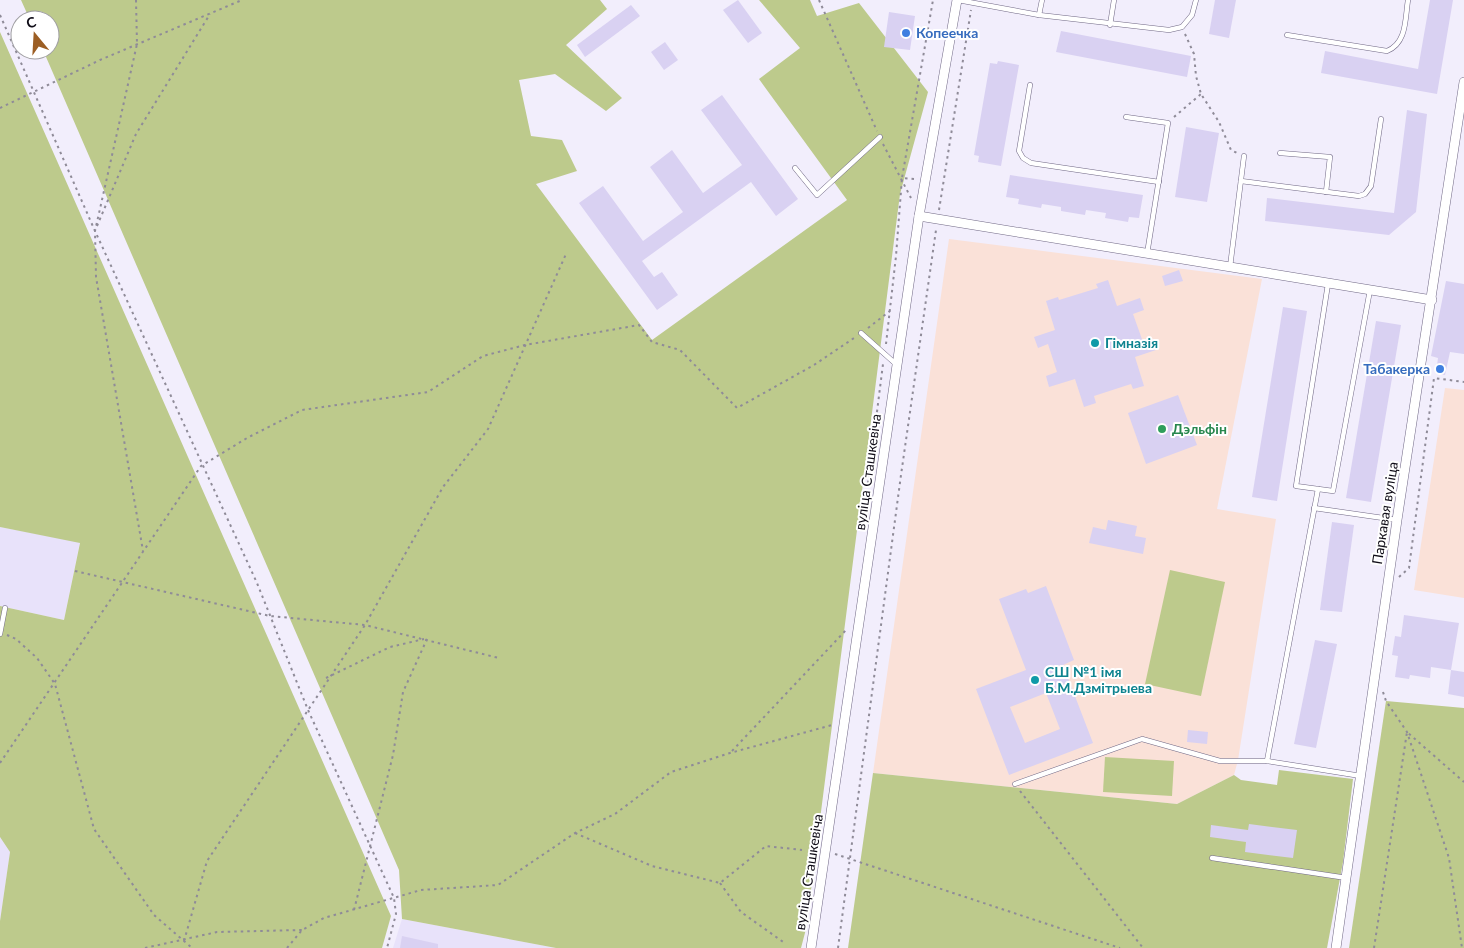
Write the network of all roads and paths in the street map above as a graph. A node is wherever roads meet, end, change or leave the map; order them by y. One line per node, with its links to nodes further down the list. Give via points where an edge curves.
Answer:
1 (136, 0): 17 (path)
2 (242, 0): 11 (path)
3 (818, 0): 26 (path)
4 (932, 0): 30 (path)
5 (957, 0): 10 (lane); 31 (street, вуліца Сташкевіча)
6 (1042, 0): 13 (lane)
7 (1114, 0): 14 (lane)
8 (1196, 0): 15 (lane, via 1192,15)
9 (1408, 0): 16 (lane, via 1401,41 1387,51)
10 (972, 3): 13 (lane); 34 (path)
11 (210, 14): 17 (path); 38 (path, via 136,134)
12 (0, 15): 20 (path)
13 (1039, 15): 14 (lane)
14 (1110, 25): 15 (lane, via 1169,30)
15 (1182, 27): 21 (path, via 1194,54)
16 (1287, 35)
17 (137, 44): 20 (path); 38 (path)
18 (1464, 82): 44 (street, Паркавая вуліца)
19 (1030, 85): 33 (lane, via 1019,151 1023,158 1031,163)
20 (34, 93): 22 (path); 38 (path)
21 (1201, 94): 25 (path); 28 (path, via 1219,122 1231,150)
22 (0, 108)
23 (1126, 117): 25 (lane)
24 (1380, 119): 35 (lane, via 1371,186 1365,194 1358,196)
25 (1168, 123): 33 (lane)
26 (880, 137): 29 (lane, via 817,196); 30 (path)
27 (1280, 153): 35 (lane, via 1330,157)
28 (1244, 156): 32 (lane)
29 (795, 168)
30 (902, 178): 31 (path); 36 (path); 45 (path)
31 (925, 181): 34 (path); 36 (street, вуліца Сташкевіча)
32 (1241, 181): 35 (lane); 41 (lane)
33 (1159, 182): 40 (lane)
34 (944, 184): 37 (path)
35 (1326, 192)
36 (918, 216): 37 (street); 49 (street, вуліца Сташкевіча)
37 (938, 219): 40 (street); 84 (path)
38 (95, 231): 51 (path); 55 (path, via 96,277)
39 (566, 254): 47 (path)
40 (1147, 255): 41 (street)
41 (1229, 268): 42 (street)
42 (1328, 284): 43 (street); 52 (lane, via 1296,486)
43 (1370, 290): 44 (street); 52 (lane, via 1333,491)
44 (1432, 300): 54 (street, Паркавая вуліца)
45 (890, 311): 46 (path); 48 (path)
46 (861, 333): 47 (path, via 814,365 737,408 680,350 652,342 639,324); 48 (lane)
47 (525, 345): 51 (path, via 483,356 428,392 302,410); 61 (path, via 488,429 443,486)
48 (884, 353): 49 (lane)
49 (898, 365): 82 (street, вуліца Сташкевіча)
50 (1464, 382): 57 (path, via 1434,378 1409,568)
51 (201, 466): 55 (path); 60 (path)
52 (1318, 488): 53 (lane)
53 (1314, 508): 54 (lane); 74 (lane)
54 (1397, 520): 76 (street, Паркавая вуліца)
55 (143, 551): 58 (path)
56 (75, 571): 58 (path)
57 (1399, 577)
58 (123, 582): 60 (path); 68 (path)
59 (5, 608): 63 (lane)
60 (270, 616): 61 (path); 70 (path)
61 (365, 625): 64 (path); 66 (path)
62 (850, 626): 73 (path)
63 (0, 633): 68 (path, via 16,639 37,658)
64 (427, 639): 65 (path); 66 (path, via 390,647); 80 (path, via 403,692 393,755)
65 (499, 658)
66 (330, 676): 67 (path); 70 (path)
67 (326, 678)
68 (54, 684): 75 (path); 90 (path, via 94,829 154,915)
69 (1382, 688): 72 (path, via 1386,701)
70 (308, 710): 80 (path); 90 (path, via 207,861)
71 (837, 724): 73 (path)
72 (1407, 732): 77 (path); 101 (path); 102 (path, via 1449,858)
73 (730, 752): 79 (path, via 671,772 615,814)
74 (1267, 761): 76 (lane); 78 (lane, via 1220,761 1142,739)
75 (0, 763)
76 (1361, 776): 85 (street, Паркавая вуліца)
77 (1464, 782)
78 (1015, 784): 99 (path)
79 (575, 833): 86 (path, via 652,866); 87 (path, via 498,885 421,890)
80 (370, 845): 87 (path); 88 (path)
81 (802, 850): 86 (path, via 766,846)
82 (826, 851): 84 (path); 96 (street, вуліца Сташкевіча)
83 (1212, 858): 85 (lane)
84 (851, 859): 97 (path); 98 (path)
85 (1348, 878): 100 (street, Паркавая вуліца)
86 (720, 883): 91 (path, via 741,912)
87 (394, 898): 88 (path); 95 (path, via 396,914)
88 (354, 910): 89 (path, via 324,918)
89 (302, 930): 90 (path, via 217,932); 94 (path)
90 (184, 941): 92 (path); 93 (path)
91 (786, 944)
92 (145, 948)
93 (192, 948)
94 (287, 948)
95 (387, 948)
96 (811, 948)
97 (838, 948)
98 (1120, 948)
99 (1143, 948)
100 (1336, 948)
101 (1374, 948)
102 (1462, 948)

